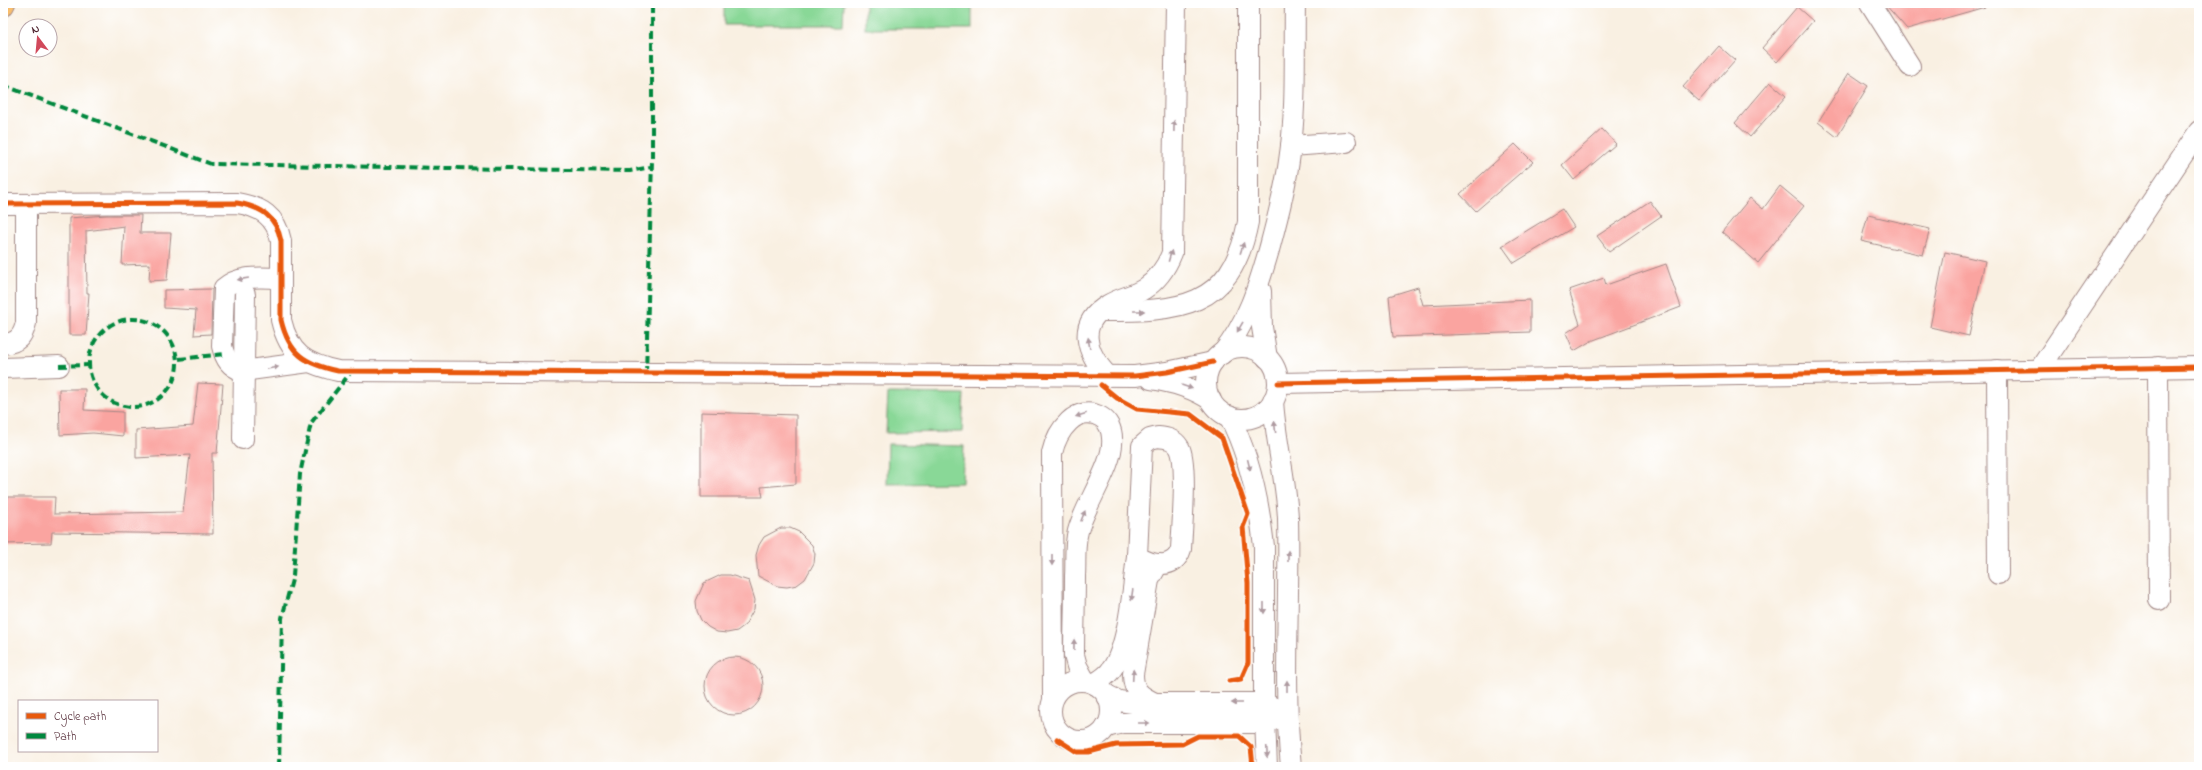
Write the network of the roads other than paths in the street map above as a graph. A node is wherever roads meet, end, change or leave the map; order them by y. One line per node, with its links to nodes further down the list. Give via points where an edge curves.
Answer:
1 (1176, 3): 14 (street, one-way to 1, via 1144,289 1166,267 1172,253)
2 (1248, 3): 14 (street, one-way to 2, via 1153,311 1202,299 1232,268 1241,251 1248,222)
3 (1295, 3): 8 (street)
4 (1870, 3): 5 (street)
5 (1910, 66)
6 (2199, 131): 24 (street)
7 (1346, 142): 8 (street)
8 (1291, 146): 12 (street, via 1281,206)
9 (3, 204): 10 (street)
10 (26, 204): 11 (street, via 237,203 252,206 273,220 279,230); 15 (street, via 26,323 19,339 14,343)
11 (281, 278): 18 (street, via 281,320 284,331 291,347 301,358); 25 (street, one-way to 25, via 244,278 224,288 223,350 228,362)
12 (1261, 279): 16 (street, one-way to 16, via 1245,320); 17 (street, via 1262,327)
13 (245, 294): 25 (street)
14 (1100, 311): 26 (street, one-way to 14, via 1090,353 1088,341 1088,327)
15 (3, 344)
16 (1218, 358): 17 (street, via 1232,349 1243,347 1254,349); 27 (street, via 1166,372); 29 (street, via 1208,372 1206,383)
17 (1267, 358): 28 (street, via 1276,372)
18 (309, 362): 25 (street, one-way to 18); 26 (street, via 351,372)
19 (59, 366): 21 (street)
20 (2199, 366): 22 (street)
21 (3, 368)
22 (2158, 368): 24 (street); 35 (street)
23 (1997, 370): 24 (street); 28 (street); 34 (street)
24 (2039, 370)
25 (244, 371): 31 (street)
26 (1108, 376): 27 (street)
27 (1135, 376): 29 (street, one-way to 29, via 1183,386 1198,391)
28 (1275, 391): 30 (street, via 1261,413 1250,418 1239,419); 40 (street, one-way to 28, via 1288,515 1276,440)
29 (1211, 400): 30 (street, via 1220,411)
30 (1229, 416): 39 (street, one-way to 39, via 1246,455 1264,546)
31 (243, 439)
32 (1137, 556): 33 (street, via 1152,564); 33 (street, via 1142,446 1150,439 1168,438 1180,448 1183,457 1181,549 1179,557 1172,562); 36 (street, one-way to 36, via 1129,614 1120,651 1111,670)
33 (1158, 564): 38 (street, one-way to 33, via 1138,694 1133,674 1149,580)
34 (1998, 574)
35 (2159, 600)
36 (1095, 687): 37 (street, via 1067,684 1060,689); 37 (street, one-way to 37, via 1077,666 1074,655 1077,532 1113,445 1110,426 1096,414 1087,413 1078,414 1062,428 1054,442 1052,453); 38 (street, via 1119,701); 42 (street, via 1111,711)
37 (1054, 699): 42 (street, via 1051,713 1053,722 1065,736 1073,740 1091,739)
38 (1155, 703): 39 (street, one-way to 38)
39 (1264, 703): 40 (street); 41 (street)
40 (1287, 714): 41 (street); 44 (street)
41 (1264, 723): 42 (street, one-way to 41, via 1123,723); 43 (street, one-way to 43)
42 (1106, 728)
43 (1267, 767)
44 (1291, 767)

